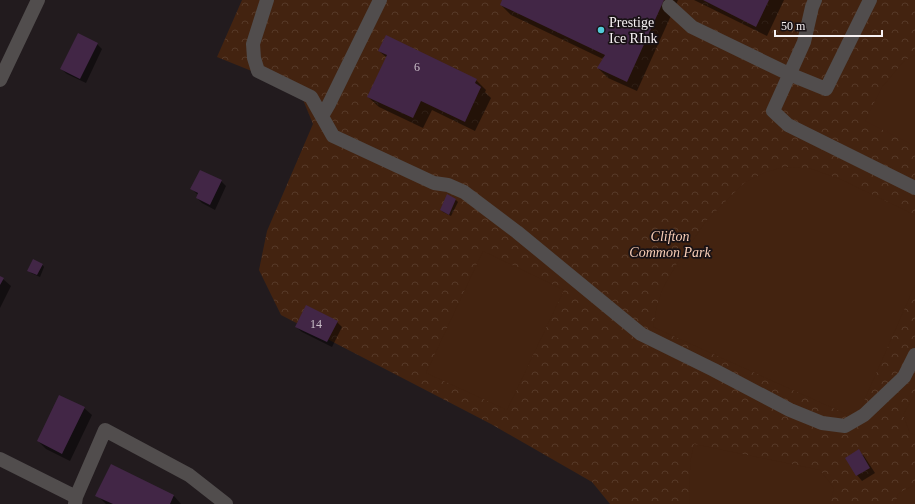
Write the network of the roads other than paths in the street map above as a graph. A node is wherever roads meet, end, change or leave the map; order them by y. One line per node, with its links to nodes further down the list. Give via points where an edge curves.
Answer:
1 (38, 0): 8 (street)
2 (266, 0): 9 (street, via 253,44 258,71 311,97)
3 (380, 0): 9 (street)
4 (815, 0): 7 (street, via 804,42)
5 (870, 0): 7 (street, via 826,90)
6 (669, 6): 7 (street, via 692,28)
7 (789, 74): 10 (street, via 773,111 788,125)
8 (0, 80)
9 (322, 116): 11 (street, via 333,136 434,183 448,185 464,192 641,334 790,410 822,422 845,426 864,415 904,377)
10 (915, 188)
11 (915, 355)
12 (0, 459): 13 (street)
13 (76, 500): 14 (street, via 105,430 188,475)
14 (226, 504)

